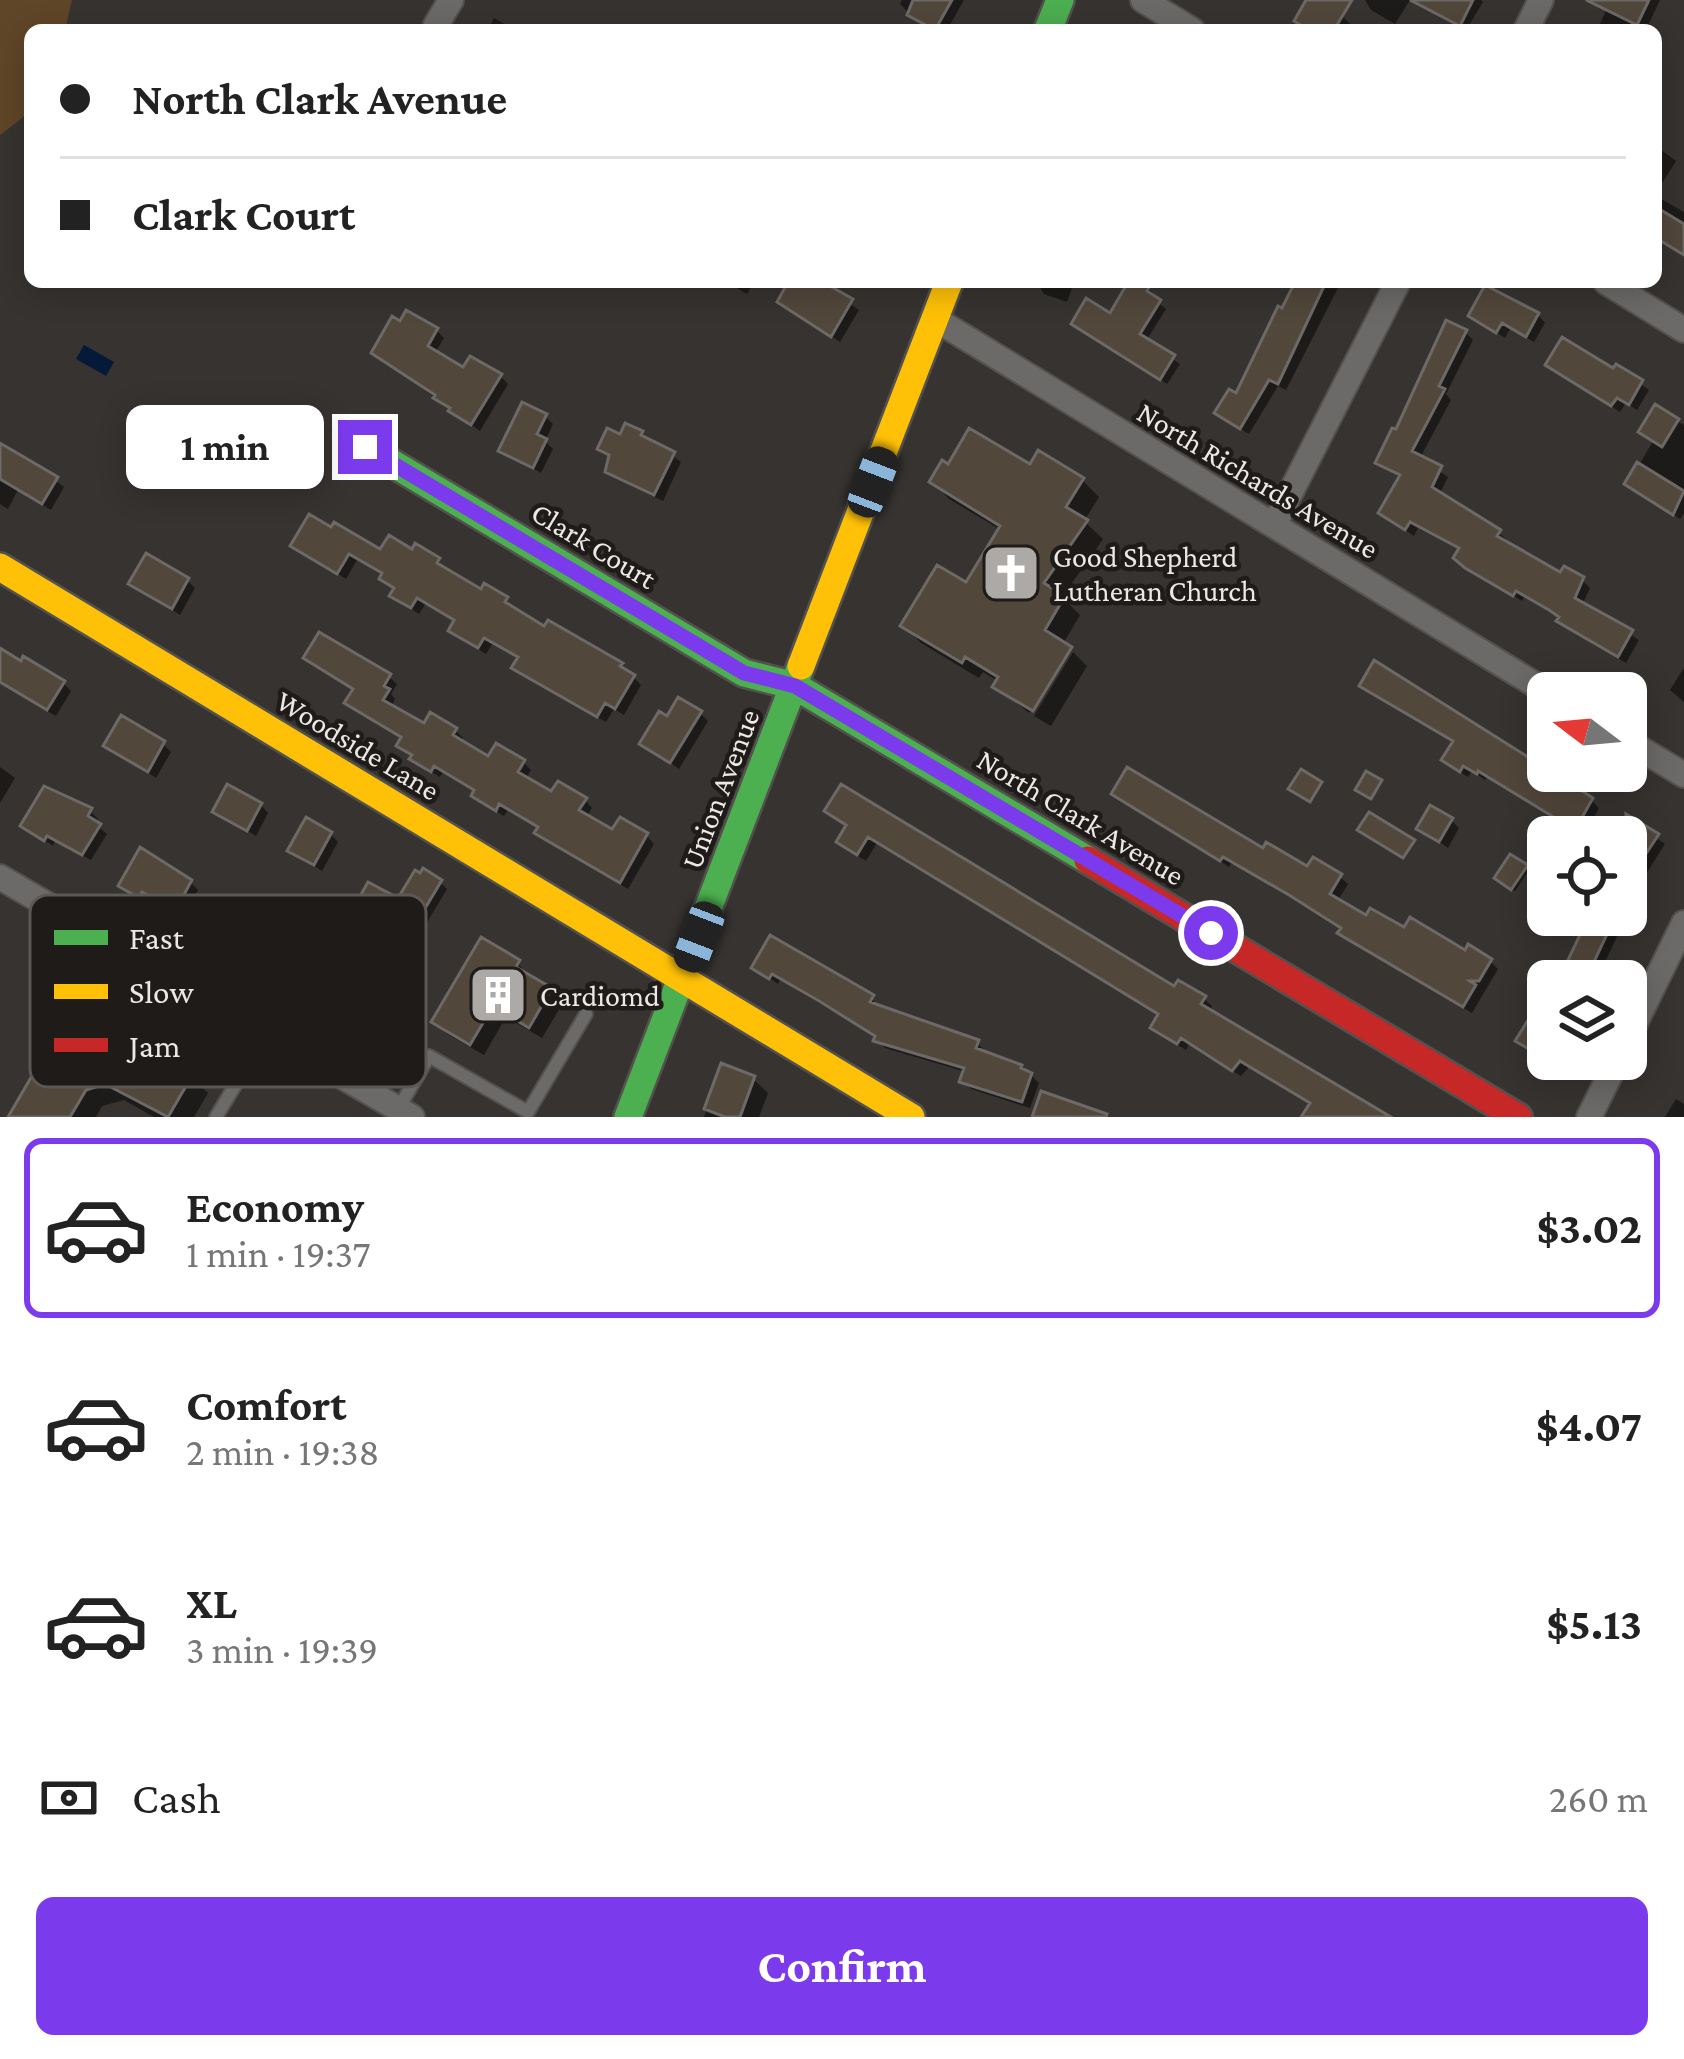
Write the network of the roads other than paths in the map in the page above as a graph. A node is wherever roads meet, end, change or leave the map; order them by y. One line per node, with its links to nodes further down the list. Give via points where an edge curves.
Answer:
1 (1143, 0): 2 (street)
2 (1182, 24)
3 (945, 288): 6 (street, Union Avenue)
4 (1395, 288): 9 (street)
5 (1616, 288): 7 (street)
6 (935, 319): 9 (street, North Richards Avenue); 12 (street, Union Avenue)
7 (1684, 330)
8 (365, 447): 12 (street, Clark Court, via 744,673)
9 (1274, 525): 11 (street, North Richards Avenue)
10 (0, 567): 18 (street, Woodside Lane)
11 (1527, 679)
12 (795, 686): 18 (street, Union Avenue); 29 (street, North Clark Avenue)
13 (1647, 753): 14 (street)
14 (1684, 776)
15 (0, 878): 16 (street)
16 (30, 895)
17 (1684, 923): 19 (street)
18 (682, 979): 27 (street, Union Avenue); 28 (street, Woodside Lane)
19 (1647, 999)
20 (586, 1014): 21 (lane, via 528,1112 429,1056)
21 (426, 1062)
22 (1608, 1080): 30 (street)
23 (234, 1087): 26 (lane)
24 (357, 1087): 25 (street)
25 (401, 1114)
26 (216, 1117)
27 (628, 1117)
28 (911, 1117)
29 (1519, 1117)
30 (1589, 1117)

